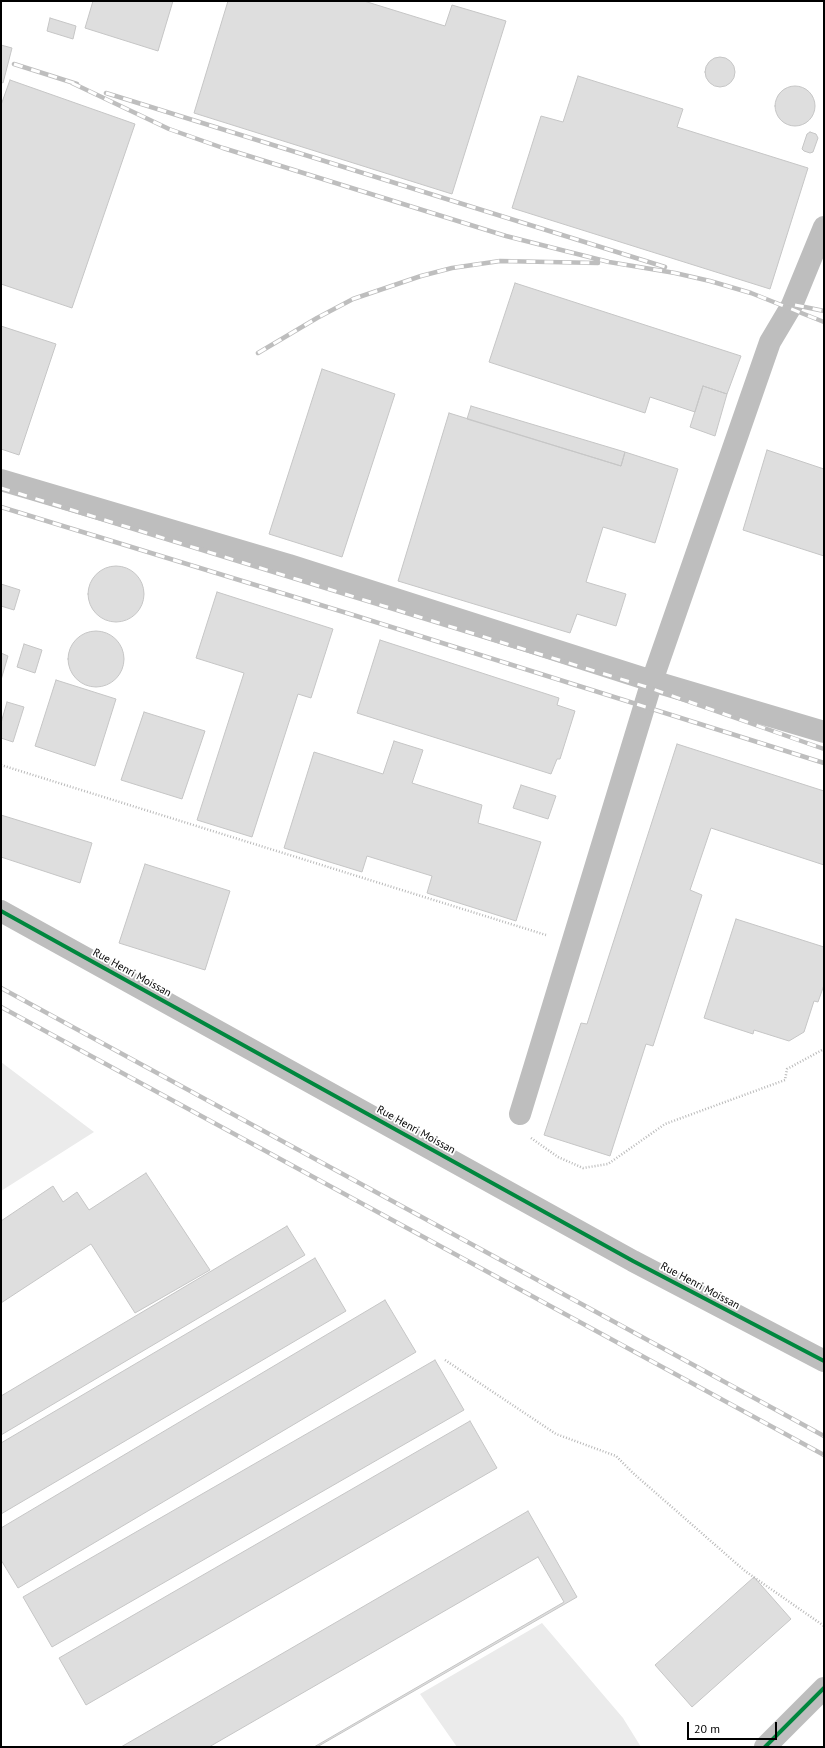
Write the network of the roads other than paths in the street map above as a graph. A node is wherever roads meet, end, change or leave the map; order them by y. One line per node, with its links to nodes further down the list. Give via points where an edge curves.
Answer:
1 (824, 226): 3 (street, via 792,305 770,342)
2 (1, 480): 3 (street, via 289,565)
3 (652, 681): 4 (street); 6 (street)
4 (824, 732)
5 (1, 911): 7 (street, Rue Henri Moissan, via 633,1261)
6 (520, 1114)
7 (824, 1361)
8 (824, 1688): 9 (street)
9 (765, 1747)

